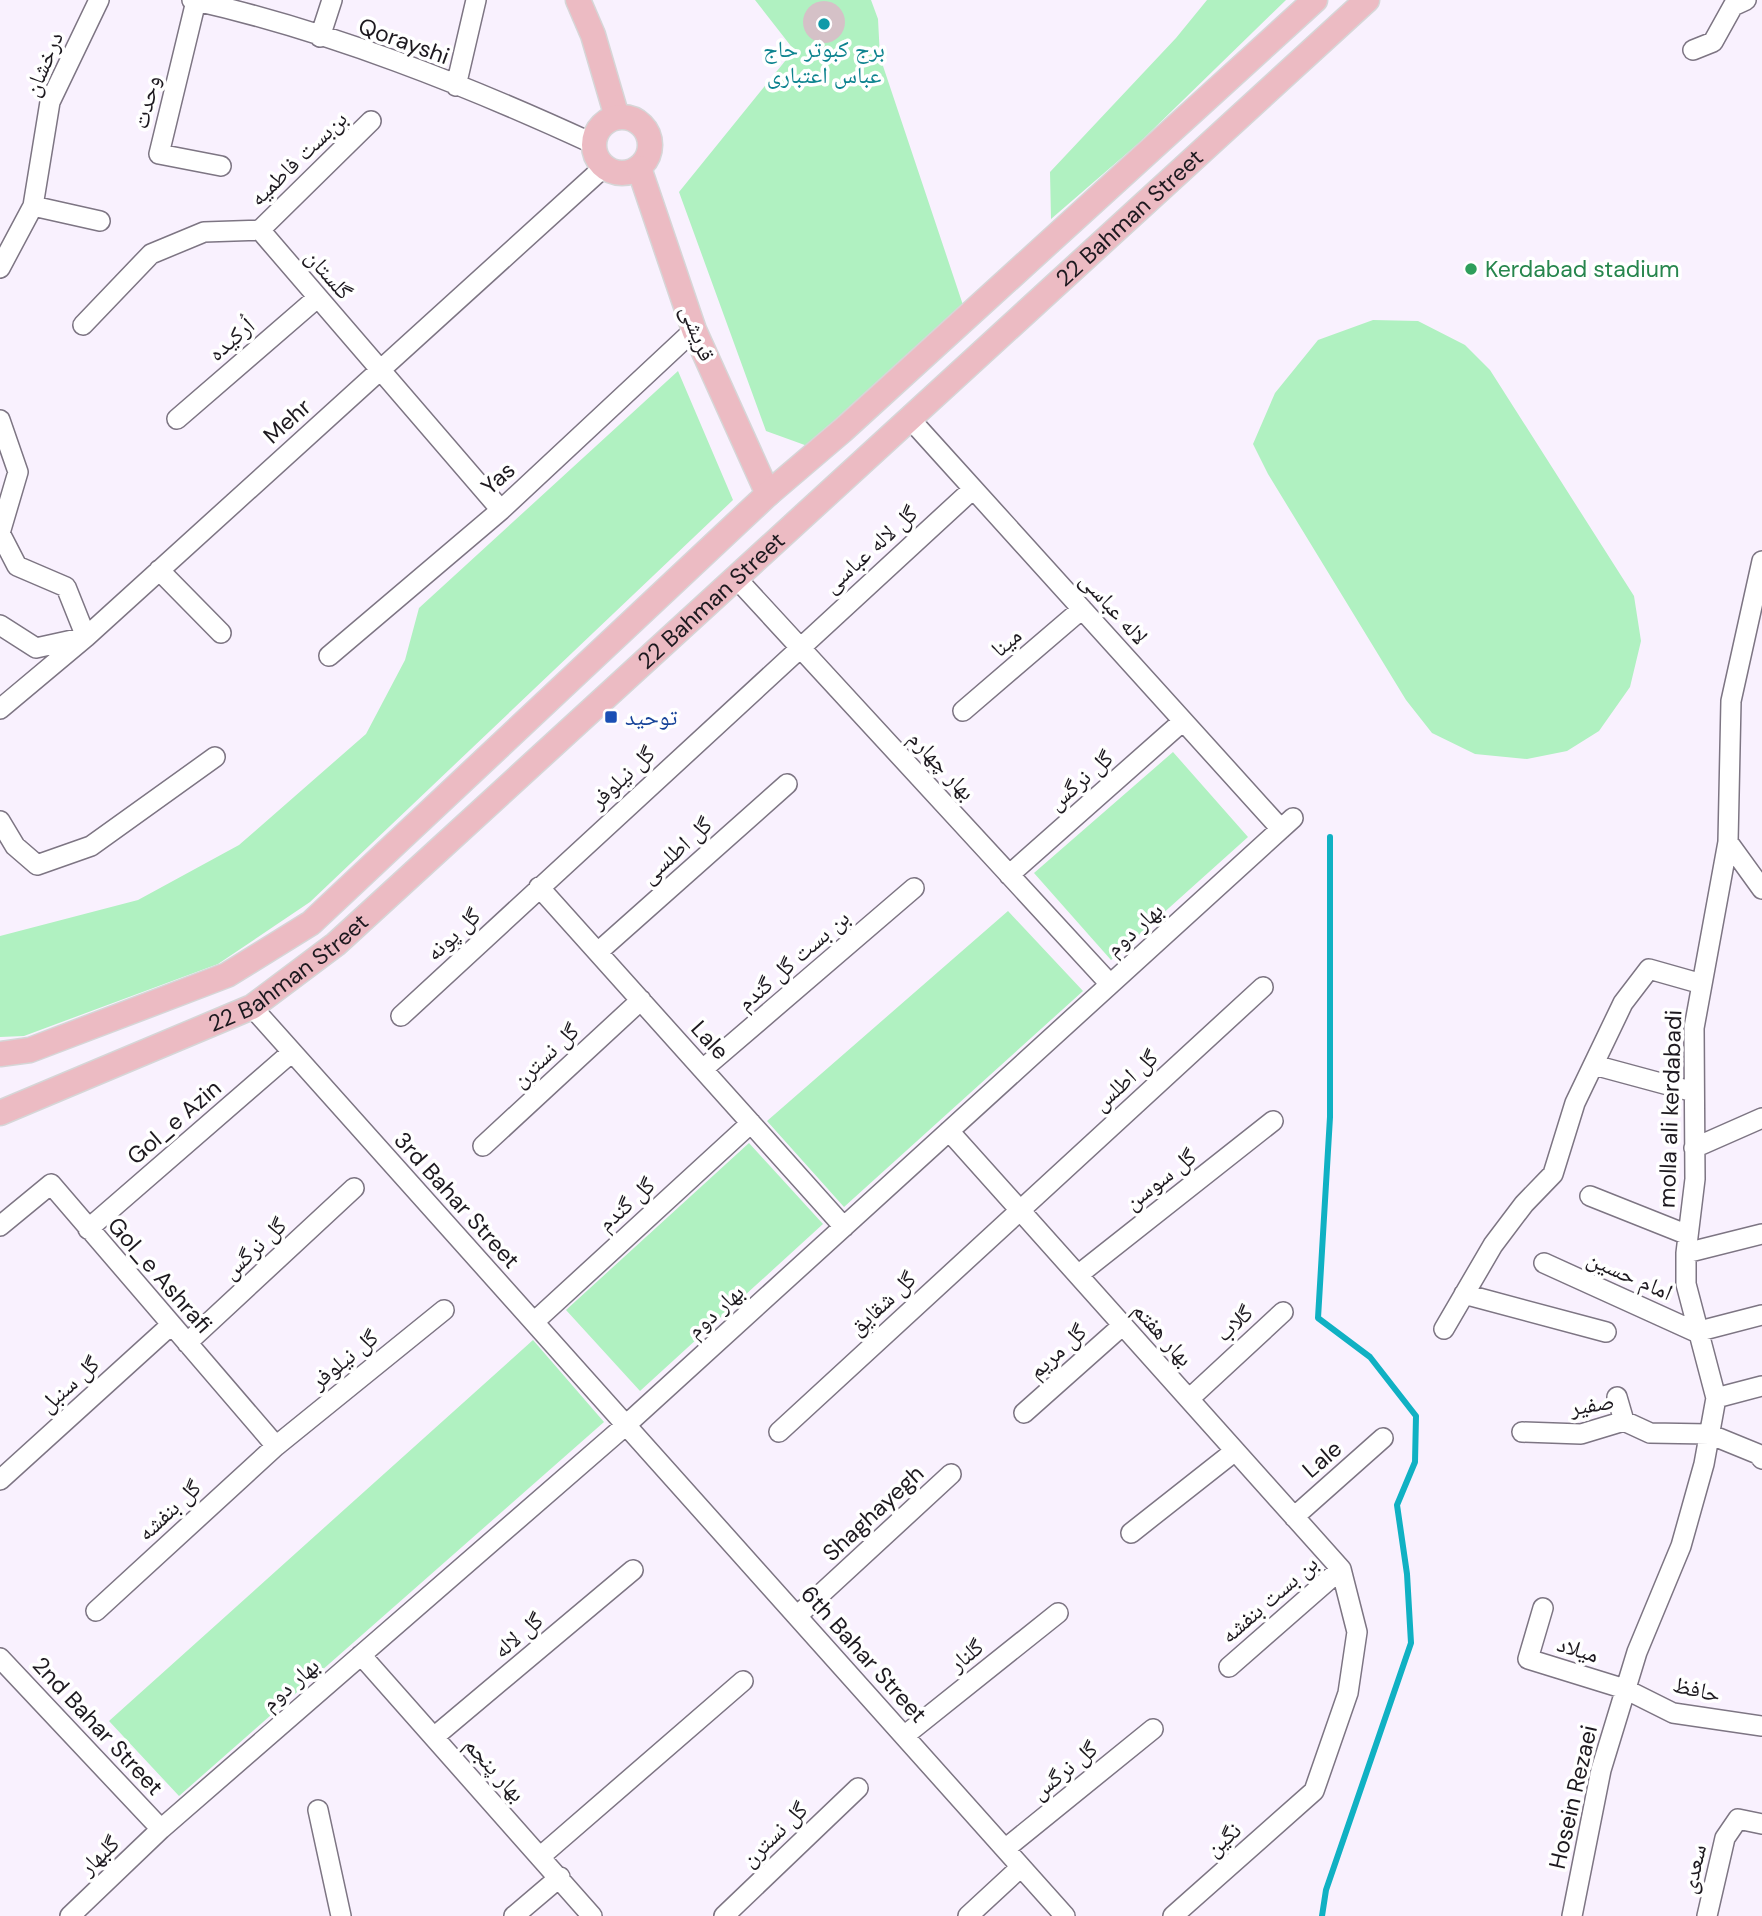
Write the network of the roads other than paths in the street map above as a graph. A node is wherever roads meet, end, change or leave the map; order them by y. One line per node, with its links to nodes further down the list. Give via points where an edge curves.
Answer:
1 (99, 0): 17 (street, درخشان, via 50,102)
2 (194, 0): 9 (street, Qorayshi); 15 (street, وحدت, via 159,154)
3 (332, 0): 9 (street)
4 (476, 0): 11 (street)
5 (578, 0): 12 (main road)
6 (1315, 0): 29 (main road, 22 Bahman Street)
7 (1367, 0): 27 (main road, 22 Bahman Street)
8 (1746, 0): 10 (street, via 1733,6 1713,42)
9 (320, 37): 11 (street, Qorayshi)
10 (1693, 50)
11 (456, 86): 14 (street, Qorayshi)
12 (617, 117): 14 (main road, via 597,132); 16 (main road, via 630,118 648,134 647,158)
13 (371, 121): 19 (street, بن‌بست فاطمیه)
14 (599, 156): 16 (main road, via 615,172); 24 (street, Mehr)
15 (221, 166)
16 (639, 168): 23 (main road, قریشی)
17 (33, 206): 18 (street); 20 (street, درخشان)
18 (100, 221)
19 (260, 230): 21 (street, گلستان); 22 (street, via 204,232 152,254)
20 (0, 268)
21 (317, 298): 24 (street, گلستان); 25 (street, اُرکیده)
22 (83, 325)
23 (694, 330): 29 (main road, قریشی); 31 (street, Yas)
24 (380, 370): 31 (street, گلستان); 33 (street, Mehr)
25 (177, 419)
26 (0, 420): 30 (street, via 18,472)
27 (911, 420): 28 (street, لاله عباسی); 34 (main road, 22 Bahman Street)
28 (973, 489): 35 (street, لاله عباسی); 39 (street, گل لاله عباسی)
29 (768, 494): 61 (main road, 22 Bahman Street, via 312,923 227,975 30,1049)
30 (5, 503): 38 (street, via 0,533 17,566 66,587)
31 (500, 510): 40 (street, Yas)
32 (1762, 561): 48 (street, molla ali kerdabadi, via 1731,701)
33 (159, 570): 37 (street); 38 (street, Mehr)
34 (737, 579): 39 (street, بهار چهارم); 58 (main road, 22 Bahman Street, via 336,944)
35 (1082, 609): 42 (street, مینا); 43 (street, لاله عباسی)
36 (0, 625): 38 (street, via 36,648)
37 (221, 634)
38 (86, 637): 41 (street, Mehr)
39 (799, 646): 49 (street, بهار چهارم); 50 (street, گل نیلوفر)
40 (329, 656)
41 (0, 709)
42 (963, 711)
43 (1184, 721): 46 (street, لاله عباسی); 49 (street, گل نرگس)
44 (215, 757): 47 (street, via 91,846 37,864)
45 (787, 784): 53 (street, گل اطلسی)
46 (1287, 823): 54 (street, بهار دوم)
47 (2, 829)
48 (1728, 842): 52 (street); 55 (street, molla ali kerdabadi)
49 (1009, 875): 54 (street, بهار چهارم)
50 (539, 887): 53 (street, Lale); 59 (street, گل پونه)
51 (914, 888): 63 (street, بن بست گل گندم)
52 (1762, 889)
53 (598, 952): 57 (street, Lale)
54 (1110, 984): 69 (street, بهار دوم)
55 (1702, 984): 62 (street, via 1649,969 1623,1003); 64 (street, molla ali kerdabadi, via 1694,1028)
56 (1263, 987): 74 (street, گل اطلس)
57 (641, 1000): 63 (street, Lale); 70 (street, گل نسترن)
58 (252, 1007): 60 (street, 3rd Bahar Street); 65 (main road, 22 Bahman Street)
59 (401, 1016)
60 (292, 1052): 77 (street, Gol_e Azin); 86 (street, 3rd Bahar Street)
61 (0, 1054)
62 (1594, 1065): 64 (street); 82 (street, via 1560,1142 1553,1174 1493,1245)
63 (703, 1069): 68 (street, Lale)
64 (1694, 1092): 71 (street, molla ali kerdabadi)
65 (0, 1113)
66 (1762, 1118): 71 (street)
67 (1273, 1121): 81 (street, گل سوسن)
68 (751, 1123): 76 (street, Lale); 86 (street, گل گندم)
69 (949, 1131): 74 (street, بهار هفتم); 76 (street, بهار دوم)
70 (483, 1146)
71 (1695, 1148): 79 (street, molla ali kerdabadi)
72 (354, 1188): 92 (street, گل نرگس)
73 (1590, 1196): 79 (street)
74 (1019, 1209): 81 (street, بهار هفتم); 100 (street, گل شقایق)
75 (0, 1226): 77 (street, Gol_e Ashrafi, via 51,1184)
76 (844, 1227): 99 (street, بهار دوم)
77 (88, 1229): 87 (street, Gol_e Ashrafi)
78 (1762, 1234): 79 (street)
79 (1687, 1244): 91 (street, molla ali kerdabadi, via 1686,1284)
80 (1544, 1263): 91 (street, امام حسین)
81 (1078, 1275): 88 (street, بهار هفتم)
82 (1464, 1294): 89 (street); 90 (street)
83 (444, 1310): 104 (street, گل نیلوفر)
84 (1283, 1312): 96 (street, گلاب)
85 (1762, 1315): 91 (street)
86 (534, 1322): 99 (street, 3rd Bahar Street)
87 (171, 1325): 92 (street, Gol_e Ashrafi); 108 (street, گل سنبل)
88 (1123, 1325): 96 (street, بهار هفتم); 97 (street, گل مریم)
89 (1444, 1329)
90 (1606, 1332)
91 (1696, 1332): 95 (street, molla ali kerdabadi)
92 (187, 1343): 104 (street, Gol_e Ashrafi)
93 (1762, 1386): 95 (street)
94 (1617, 1397): 98 (street)
95 (1716, 1398): 102 (street, molla ali kerdabadi)
96 (1189, 1399): 105 (street, بهار هفتم)
97 (1024, 1413)
98 (1624, 1421): 101 (street, صفیر, via 1581,1434); 102 (street, صفیر, via 1650,1433)
99 (626, 1425): 116 (street, 6th Bahar Street); 117 (street, بهار دوم)
100 (779, 1432)
101 (1522, 1432)
102 (1709, 1434): 106 (street); 121 (street, molla ali kerdabadi, via 1681,1546)
103 (1383, 1438): 109 (street, Lale)
104 (276, 1446): 114 (street, گل بنفشه)
105 (1235, 1451): 109 (street, بهار هفتم); 110 (street)
106 (1762, 1459)
107 (951, 1474): 116 (street, Shaghayegh)
108 (0, 1480)
109 (1294, 1517): 111 (street, بهار هفتم)
110 (1131, 1533)
111 (1341, 1569): 119 (street, بن بست بنفشه); 141 (street, نگین, via 1357,1632 1348,1693 1314,1791)
112 (633, 1570): 125 (street, گل لاله)
113 (1543, 1608): 121 (street, میلاد, via 1528,1659)
114 (96, 1611)
115 (1058, 1613): 124 (street, گلنار)
116 (797, 1616): 124 (street, 6th Bahar Street)
117 (361, 1655): 125 (street, بهار پنجم); 129 (street, بهار دوم)
118 (0, 1658): 129 (street, 2nd Bahar Street)
119 (1229, 1667)
120 (743, 1681): 131 (street)
121 (1625, 1689): 122 (street, حافظ, via 1673,1713); 142 (street, Hosein Rezaei, via 1601,1770)
122 (1762, 1726)
123 (1153, 1729): 130 (street, گل نرگس)
124 (904, 1736): 130 (street, 6th Bahar Street)
125 (434, 1737): 131 (street, بهار پنجم)
126 (858, 1788): 138 (street, گل نسترن)
127 (318, 1810): 135 (street)
128 (1762, 1824): 143 (street, سعدی, via 1738,1819 1725,1838)
129 (161, 1829): 134 (street, گلبهار)
130 (1005, 1849): 132 (street, 6th Bahar Street)
131 (541, 1856): 133 (street, بهار پنجم)
132 (1021, 1867): 139 (street); 140 (street, 6th Bahar Street)
133 (560, 1877): 136 (street); 137 (street, بهار پنجم)
134 (70, 1916)
135 (341, 1916)
136 (514, 1916)
137 (592, 1916)
138 (724, 1916)
139 (968, 1916)
140 (1065, 1916)
141 (1173, 1916)
142 (1572, 1916)
143 (1707, 1916)

